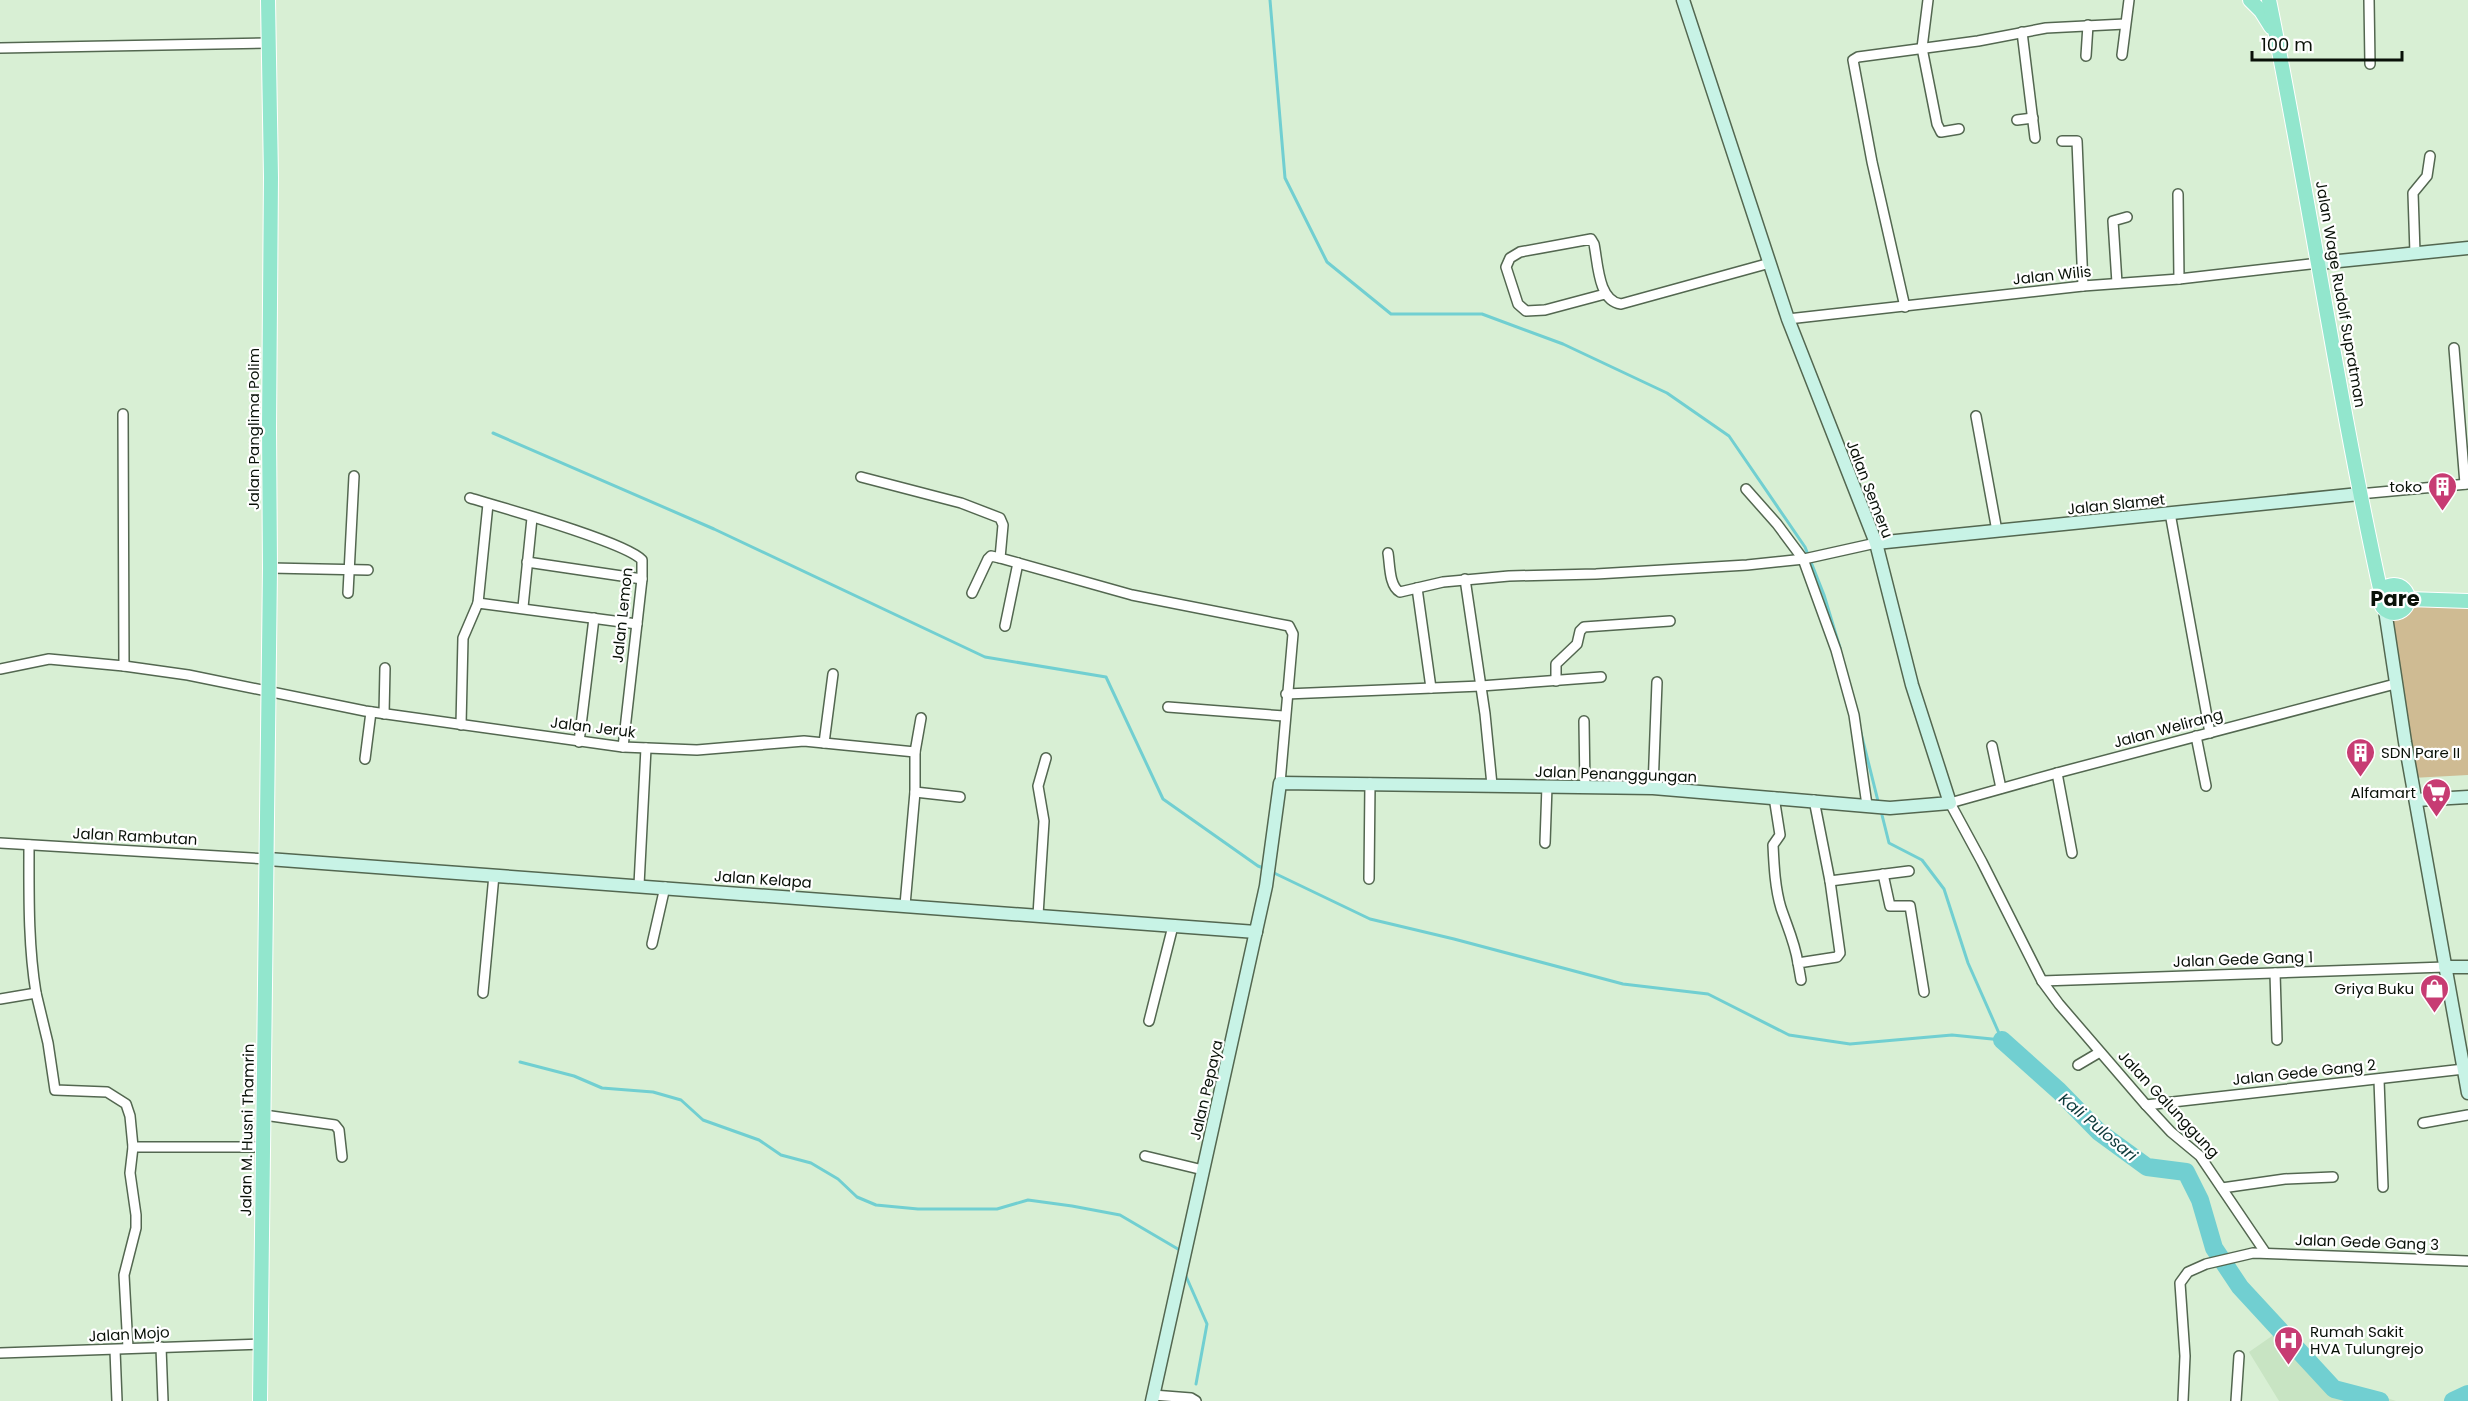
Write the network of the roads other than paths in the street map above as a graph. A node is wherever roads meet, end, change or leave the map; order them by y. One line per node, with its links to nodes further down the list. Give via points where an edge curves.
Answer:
1 (268, 0): 12 (main road, Jalan Panglima Polim)
2 (1683, 0): 29 (street, Jalan Semeru)
3 (1928, 0): 14 (street)
4 (2129, 0): 8 (street)
5 (2250, 0): 11 (main road)
6 (2269, 0): 11 (main road, Jalan Wage Rudolf Supratman)
7 (2368, 0): 17 (street)
8 (2125, 24): 9 (street); 15 (street)
9 (2088, 25): 10 (street); 16 (street)
10 (2022, 32): 14 (street); 18 (street)
11 (2277, 37): 28 (main road, Jalan Wage Rudolf Supratman)
12 (269, 43): 13 (street); 55 (main road, Jalan Panglima Polim)
13 (0, 48)
14 (1922, 48): 20 (street, via 1939,130); 34 (street, via 1858,57 1853,62)
15 (2122, 55)
16 (2086, 56)
17 (2370, 64)
18 (2033, 118): 19 (street); 21 (street)
19 (2018, 120)
20 (1959, 129)
21 (2035, 138)
22 (2062, 141): 32 (street, via 2077,141)
23 (2430, 156): 27 (street, via 2427,176 2413,193)
24 (2178, 194): 30 (street)
25 (2127, 217): 31 (street, via 2113,221)
26 (2468, 248): 27 (street)
27 (2415, 253): 28 (street)
28 (2319, 262): 30 (street, Jalan Wilis); 43 (main road, Jalan Wage Rudolf Supratman)
29 (1770, 263): 33 (street, via 1621,304 1611,302); 35 (street, Jalan Semeru)
30 (2179, 279): 31 (street, Jalan Wilis)
31 (2116, 283): 32 (street, Jalan Wilis)
32 (2083, 286): 34 (street, Jalan Wilis)
33 (1605, 294): 33 (street, via 1591,239 1520,252 1510,258 1506,267 1518,304 1526,311 1545,310)
34 (1905, 306): 35 (street, Jalan Wilis)
35 (1788, 320): 49 (street, Jalan Semeru)
36 (2454, 348): 41 (street)
37 (123, 414): 73 (street)
38 (1976, 416): 48 (street)
39 (354, 476): 56 (street)
40 (861, 477): 51 (street, via 961,503 1000,518)
41 (2467, 484): 43 (street)
42 (1746, 489): 52 (street)
43 (2359, 494): 46 (street, Jalan Slamet); 63 (main road, Jalan Wage Rudolf Supratman)
44 (470, 498): 45 (street, Jalan Lemon)
45 (488, 504): 47 (street, Jalan Lemon); 66 (street)
46 (2170, 513): 48 (street, Jalan Slamet); 92 (street)
47 (532, 518): 53 (street); 58 (street, Jalan Lemon, via 639,556)
48 (1997, 531): 49 (street, Jalan Slamet)
49 (1876, 543): 52 (street); 117 (street, Jalan Semeru, via 1912,685)
50 (1388, 553): 60 (street, via 1395,589 1400,592)
51 (1000, 558): 54 (street); 62 (street, via 987,559)
52 (1803, 559): 59 (street, via 1716,568); 118 (street, via 1836,650 1854,715)
53 (526, 562): 58 (street); 67 (street)
54 (1018, 563): 72 (street); 84 (street, via 1154,600 1286,624 1293,634)
55 (270, 568): 56 (street); 83 (main road, Jalan Panglima Polim)
56 (350, 570): 57 (street); 61 (street)
57 (368, 570)
58 (642, 579): 71 (street, Jalan Lemon)
59 (1465, 579): 60 (street); 81 (street)
60 (1418, 588): 82 (street)
61 (348, 593)
62 (972, 593)
63 (2380, 593): 64 (main road, via 2395,585 2404,590); 68 (main road)
64 (2408, 599): 65 (main road); 68 (main road, via 2398,613)
65 (2468, 601)
66 (478, 603): 67 (street); 91 (street, via 463,638)
67 (523, 607): 69 (street)
68 (2385, 610): 80 (street)
69 (594, 618): 71 (street); 94 (street)
70 (1670, 621): 78 (street, via 1584,627 1576,644 1556,664)
71 (637, 624): 97 (street, Jalan Lemon)
72 (1005, 626)
73 (124, 666): 75 (street, Jalan Jeruk, via 49,659); 83 (street, Jalan Jeruk)
74 (385, 668): 87 (street)
75 (0, 669)
76 (833, 674): 95 (street)
77 (1601, 677): 78 (street)
78 (1556, 681): 81 (street)
79 (1657, 682): 109 (street)
80 (2395, 684): 92 (street, Jalan Welirang); 116 (street)
81 (1481, 686): 82 (street); 105 (street)
82 (1431, 688): 84 (street)
83 (269, 693): 86 (street, Jalan Jeruk); 123 (main road, Jalan Panglima Polim)
84 (1286, 694): 88 (street)
85 (1168, 707): 88 (street)
86 (371, 712): 87 (street, Jalan Jeruk); 101 (street)
87 (384, 714): 91 (street, Jalan Jeruk)
88 (1284, 716): 103 (street)
89 (921, 718): 99 (street)
90 (1584, 721): 108 (street)
91 (461, 724): 94 (street, Jalan Jeruk)
92 (2210, 733): 93 (street, Jalan Welirang)
93 (2196, 736): 102 (street, Jalan Welirang); 107 (street)
94 (579, 741): 97 (street, Jalan Jeruk)
95 (824, 743): 98 (street, Jalan Jeruk, via 804,741 697,750); 99 (street, Jalan Jeruk)
96 (1992, 746): 110 (street)
97 (623, 747): 98 (street, Jalan Jeruk)
98 (646, 748): 129 (street)
99 (915, 752): 111 (street)
100 (1046, 758): 132 (street, via 1038,786 1044,821)
101 (366, 759)
102 (2057, 772): 110 (street, Jalan Welirang); 122 (street)
103 (1280, 783): 104 (street, Jalan Penanggungan); 134 (street, Jalan Pepaya, via 1270,868)
104 (1370, 783): 105 (street, Jalan Penanggungan); 127 (street)
105 (1492, 785): 106 (street, Jalan Penanggungan)
106 (1547, 786): 108 (street, Jalan Penanggungan); 120 (street)
107 (2206, 786)
108 (1585, 787): 109 (street, Jalan Penanggungan)
109 (1653, 788): 113 (street, Jalan Penanggungan)
110 (2001, 788): 117 (street, Jalan Welirang)
111 (915, 792): 112 (street); 131 (street)
112 (960, 797)
113 (1774, 797): 115 (street, Jalan Penanggungan); 136 (street, via 1780,835 1773,845 1777,886)
114 (2468, 797): 116 (street)
115 (1814, 800): 118 (street, Jalan Penanggungan); 128 (street)
116 (2416, 800): 137 (street)
117 (1950, 803): 118 (street, Jalan Penanggungan); 141 (street, Jalan Semeru)
118 (1869, 806)
119 (0, 843): 121 (street, Jalan Rambutan)
120 (1545, 843)
121 (37, 846): 123 (street, Jalan Rambutan); 143 (street, via 29,912)
122 (2072, 853)
123 (268, 859): 126 (street, Jalan Kelapa); 154 (main road, Jalan M. Husni Thamrin)
124 (1909, 871): 125 (street)
125 (1883, 874): 128 (street); 142 (street, via 1890,906 1910,906)
126 (494, 875): 129 (street, Jalan Kelapa); 144 (street)
127 (1369, 879)
128 (1830, 881): 136 (street, via 1840,953 1837,957)
129 (639, 885): 130 (street, Jalan Kelapa)
130 (665, 887): 131 (street, Jalan Kelapa); 135 (street)
131 (905, 905): 132 (street, Jalan Kelapa)
132 (1038, 915): 133 (street, Jalan Kelapa)
133 (1173, 926): 134 (street, Jalan Kelapa); 146 (street)
134 (1256, 932): 161 (street, Jalan Pepaya)
135 (652, 944)
136 (1798, 963): 140 (street)
137 (2445, 967): 138 (street); 139 (street, Jalan Gede Gang 1); 150 (street)
138 (2468, 967)
139 (2275, 973): 141 (street, Jalan Gede Gang 1); 147 (street)
140 (1801, 980)
141 (2042, 981): 148 (street, Jalan Galunggung)
142 (1924, 992)
143 (36, 993): 145 (street); 157 (street, via 54,1089 107,1092 117,1097 126,1104 130,1116)
144 (483, 993)
145 (0, 999)
146 (1149, 1021)
147 (2277, 1040)
148 (2100, 1052): 149 (street); 153 (street, Jalan Galunggung)
149 (2078, 1065)
150 (2464, 1069): 151 (street, Jalan Gede Gang 2); 152 (street)
151 (2379, 1080): 153 (street, Jalan Gede Gang 2); 163 (street)
152 (2468, 1093)
153 (2146, 1105): 164 (street, Jalan Galunggung, via 2200,1156)
154 (264, 1115): 158 (main road, Jalan M. Husni Thamrin); 160 (street, via 335,1125)
155 (2468, 1115): 156 (street)
156 (2423, 1123)
157 (133, 1147): 158 (street); 169 (street, via 129,1173 136,1228 123,1287)
158 (263, 1148): 167 (main road, Jalan M. Husni Thamrin)
159 (1145, 1156): 161 (street)
160 (342, 1157)
161 (1203, 1170): 173 (street, Jalan Pepaya)
162 (2333, 1177): 164 (street)
163 (2383, 1187)
164 (2222, 1188): 165 (street, Jalan Galunggung)
165 (2265, 1252): 166 (street, Jalan Gede Gang 3); 178 (street, Jalan Gede Gang 3, via 2206,1264 2186,1274 2180,1283 2185,1356)
166 (2468, 1261)
167 (260, 1344): 168 (street, Jalan Mojo); 176 (main road, Jalan M. Husni Thamrin)
168 (161, 1347): 169 (street, Jalan Mojo); 175 (street)
169 (129, 1348): 170 (street, Jalan Mojo)
170 (115, 1350): 171 (street, Jalan Mojo); 174 (street)
171 (0, 1353)
172 (2239, 1356): 179 (street)
173 (1153, 1398): 177 (street, via 1184,1397)
174 (117, 1401)
175 (163, 1401)
176 (260, 1401)
177 (1196, 1401)
178 (2183, 1401)
179 (2235, 1401)

